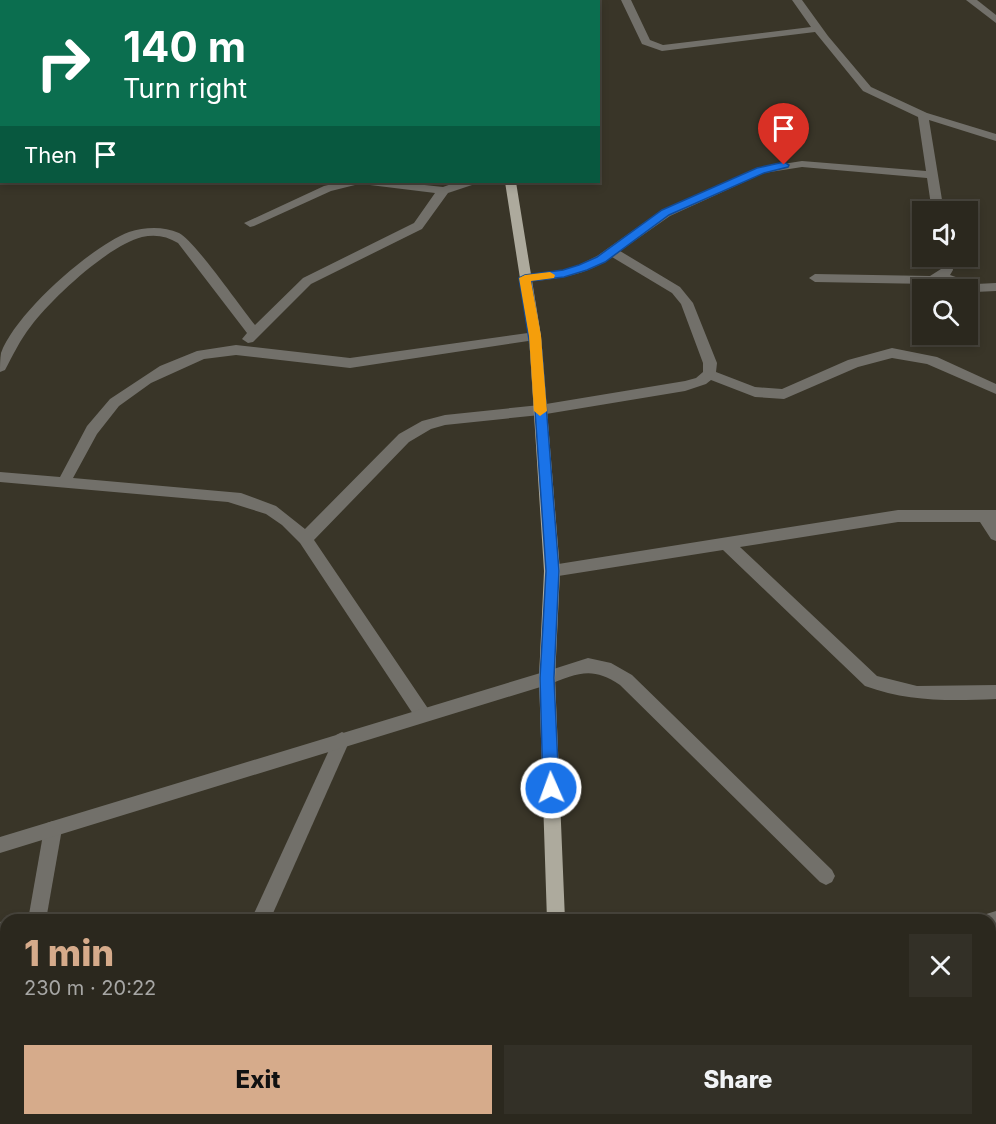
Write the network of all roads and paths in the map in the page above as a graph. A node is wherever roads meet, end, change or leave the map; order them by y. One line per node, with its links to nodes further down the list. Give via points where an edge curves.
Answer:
1 (626, 0): 5 (street, via 646,42 662,48)
2 (797, 0): 5 (street)
3 (971, 0): 4 (street)
4 (996, 20)
5 (818, 29): 6 (street, via 867,89)
6 (924, 115): 7 (street); 8 (street)
7 (996, 138)
8 (933, 175): 14 (street); 16 (street, via 802,164 761,170 666,213)
9 (379, 183): 13 (street)
10 (454, 183): 13 (street)
11 (510, 183): 19 (main road)
12 (329, 184): 15 (street)
13 (442, 190): 22 (street, via 418,226 307,281)
14 (937, 201)
15 (250, 224)
16 (611, 251): 19 (street, via 564,274); 26 (street, via 676,290 687,303 710,363)
17 (946, 267): 18 (street)
18 (941, 276): 20 (street, via 920,282); 21 (street, via 975,288)
19 (525, 278): 23 (main road)
20 (815, 278)
21 (996, 287)
22 (254, 333): 24 (street); 25 (street, via 182,240 170,232 140,234 126,238 57,289 32,315)
23 (535, 336): 24 (street, via 350,363); 28 (main road)
24 (237, 350): 30 (street, via 202,353 181,360 118,400 95,424)
25 (0, 367)
26 (709, 374): 27 (street, via 758,394 774,396 890,353 927,360); 28 (street, via 685,386)
27 (996, 389)
28 (540, 410): 33 (street, via 445,420 404,438); 35 (main road)
29 (0, 477): 30 (street)
30 (64, 482): 33 (street, via 228,496 259,503 286,518)
31 (990, 516): 32 (street); 34 (street, via 898,516)
32 (996, 535)
33 (305, 539): 38 (street)
34 (724, 542): 35 (street); 37 (street, via 872,681 893,691 918,694)
35 (552, 571): 36 (main road)
36 (547, 678): 38 (street); 42 (street, via 586,664 608,666); 45 (main road)
37 (996, 692)
38 (423, 716): 39 (street)
39 (342, 740): 40 (street); 44 (street)
40 (53, 829): 41 (street); 43 (street)
41 (0, 845)
42 (826, 876)
43 (38, 914)
44 (263, 914)
45 (556, 914)

